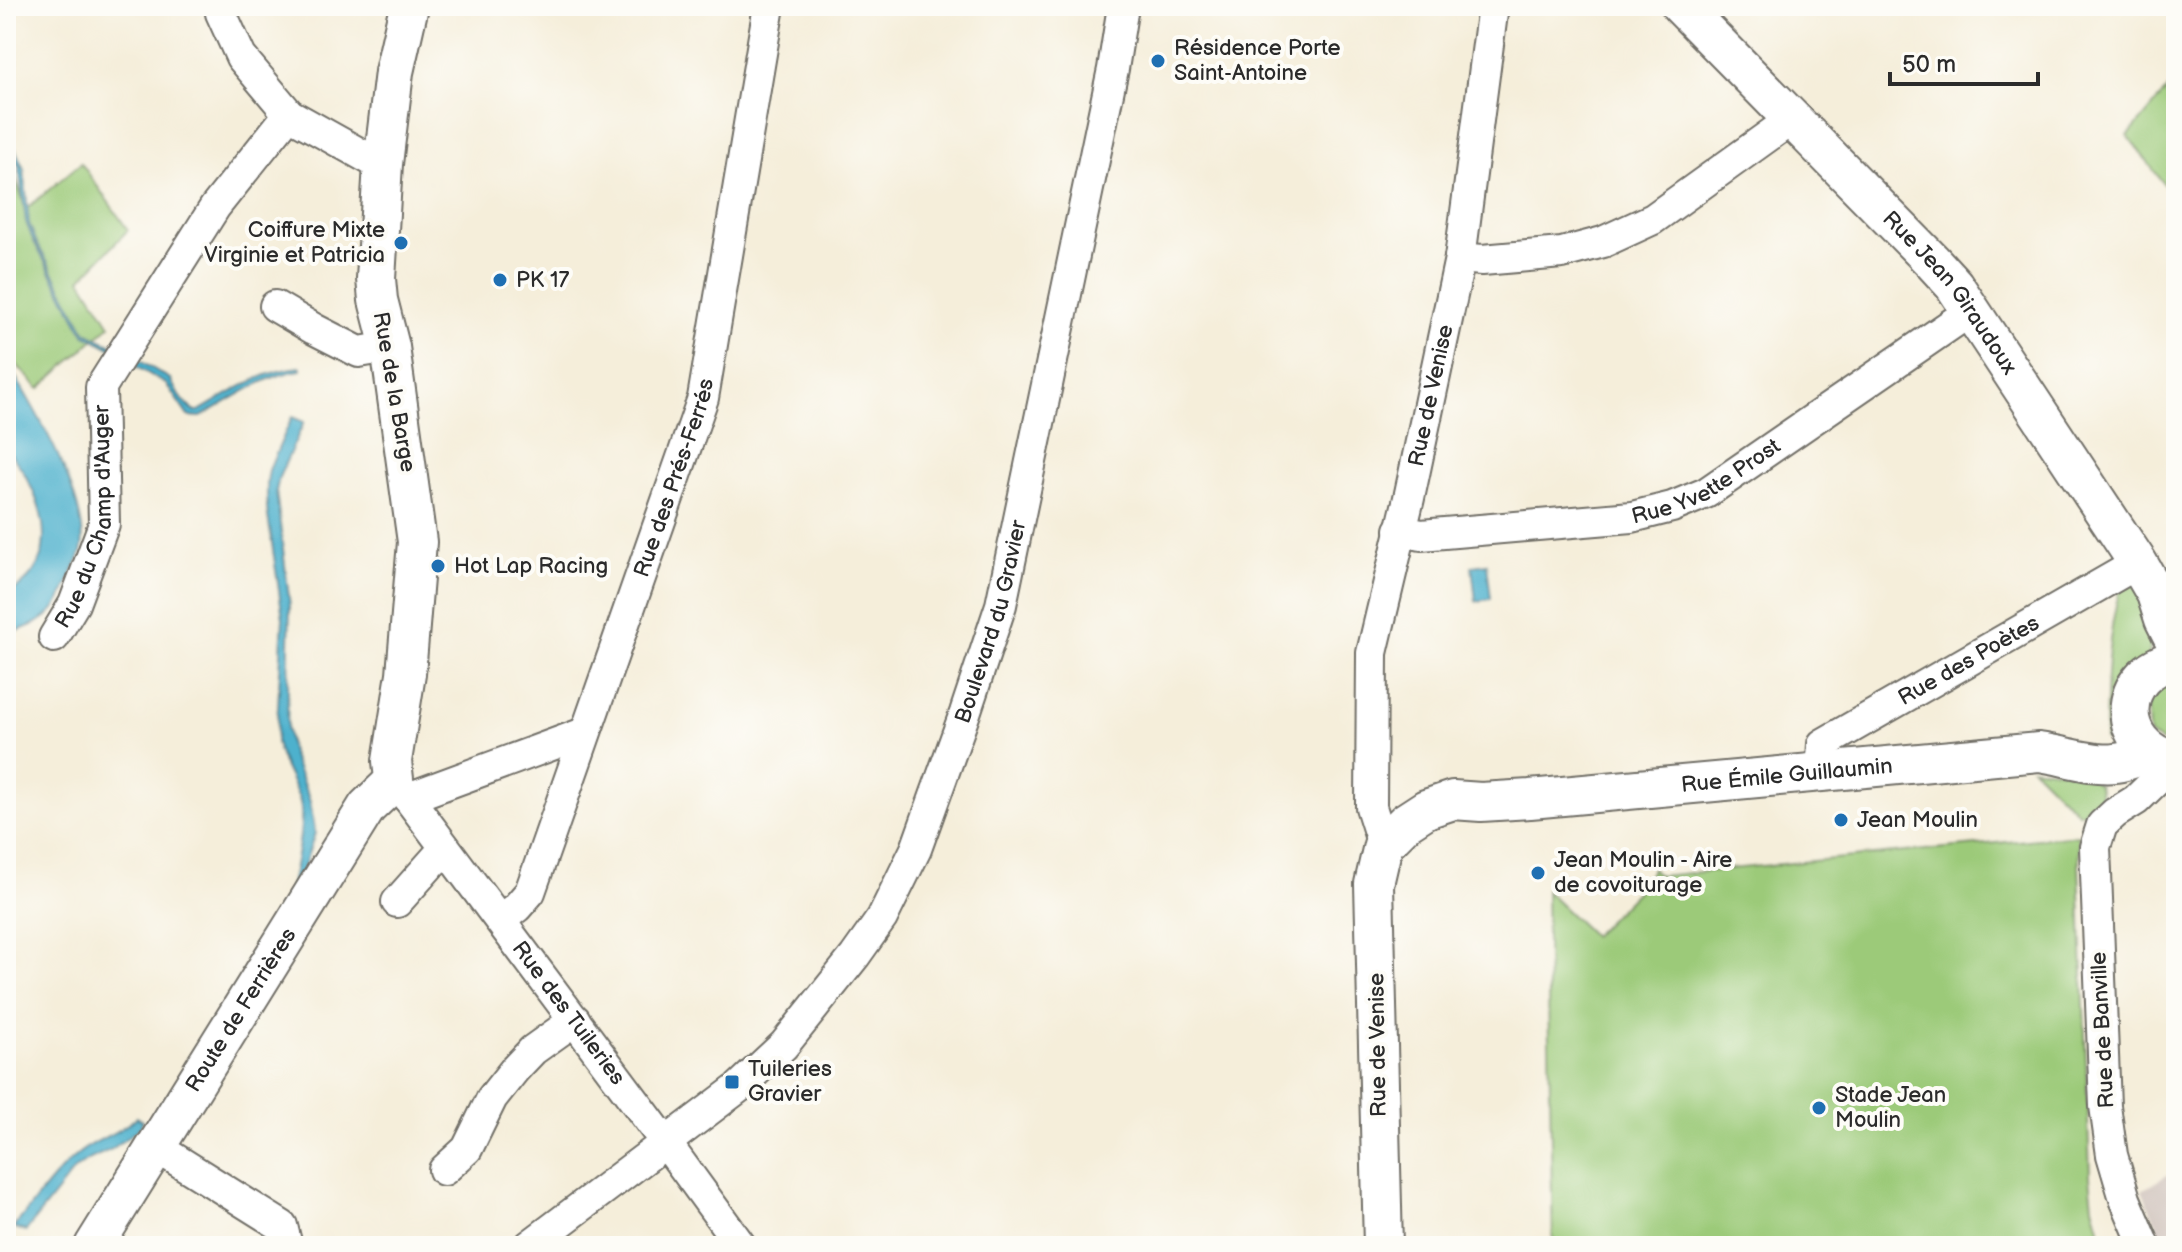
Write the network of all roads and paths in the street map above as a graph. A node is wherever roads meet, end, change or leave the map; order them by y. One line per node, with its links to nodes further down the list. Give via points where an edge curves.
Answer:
1 (220, 6): 7 (street, via 241,57)
2 (409, 6): 9 (main road, Rue de la Barge, via 394,72)
3 (769, 6): 19 (street, Rue des Prés-Ferrés, via 703,398)
4 (1123, 6): 31 (street, Boulevard du Gravier, via 1001,605 916,849 882,918 784,1045)
5 (1493, 6): 10 (street, Rue de Venise)
6 (1681, 6): 8 (main road, Rue Jean Giraudoux)
7 (289, 114): 9 (street); 17 (street, Rue du Champ d'Auger, via 215,207 101,387 104,524 74,604)
8 (1792, 119): 10 (street, via 1653,219 1603,242 1562,253); 12 (main road, Rue Jean Giraudoux, via 1932,261)
9 (383, 164): 13 (main road, Rue de la Barge, via 376,279)
10 (1460, 258): 14 (street, Rue de Venise)
11 (275, 306): 13 (street, via 359,352)
12 (1972, 310): 14 (street, Rue Yvette Prost, via 1706,493 1672,507 1632,517 1452,533); 15 (main road, Rue Jean Giraudoux)
13 (390, 347): 23 (main road, Rue de la Barge, via 417,542 406,674 392,761)
14 (1400, 530): 25 (street, Rue de Venise, via 1372,653 1371,782)
15 (2138, 563): 16 (main road, Rue Jean Giraudoux); 22 (street, Rue des Poètes, via 1823,744)
16 (2170, 631): 18 (main road, Rue Jean Giraudoux, via 2155,657)
17 (54, 637)
18 (2161, 666): 20 (main road, Rue Jean Giraudoux, via 2135,687 2130,704)
19 (584, 733): 23 (street); 28 (street, Rue des Prés-Ferrés, via 530,892)
20 (2156, 756): 21 (main road, via 2121,735); 24 (street, Rue de Banville, via 2136,800)
21 (2092, 762): 22 (main road, Rue Émile Guillaumin, via 2039,752); 24 (street, via 2108,783)
22 (1821, 772): 25 (main road, Rue Émile Guillaumin, via 1481,802)
23 (401, 789): 26 (street, Rue des Tuileries); 32 (main road, Route de Ferrières, via 388,787 367,807)
24 (2115, 813): 39 (street, Rue de Banville, via 2102,825 2095,847 2105,1106 2112,1155)
25 (1408, 830): 29 (main road, Rue Émile Guillaumin, via 1407,846 1389,880); 29 (main road, Rue de Venise, via 1374,884)
26 (445, 848): 27 (street); 28 (street, Rue des Tuileries)
27 (397, 902)
28 (500, 920): 30 (street, Rue des Tuileries)
29 (1375, 930): 38 (main road, Rue de Venise)
30 (575, 1020): 31 (street, Rue des Tuileries); 33 (street, via 515,1069 492,1098 467,1149)
31 (666, 1143): 36 (street, Boulevard du Gravier); 37 (street, Rue des Tuileries)
32 (156, 1147): 34 (main road, Route de Ferrières); 35 (street, via 282,1226)
33 (444, 1170)
34 (94, 1246)
35 (287, 1246)
36 (529, 1246)
37 (741, 1246)
38 (1383, 1246)
39 (2145, 1246)

